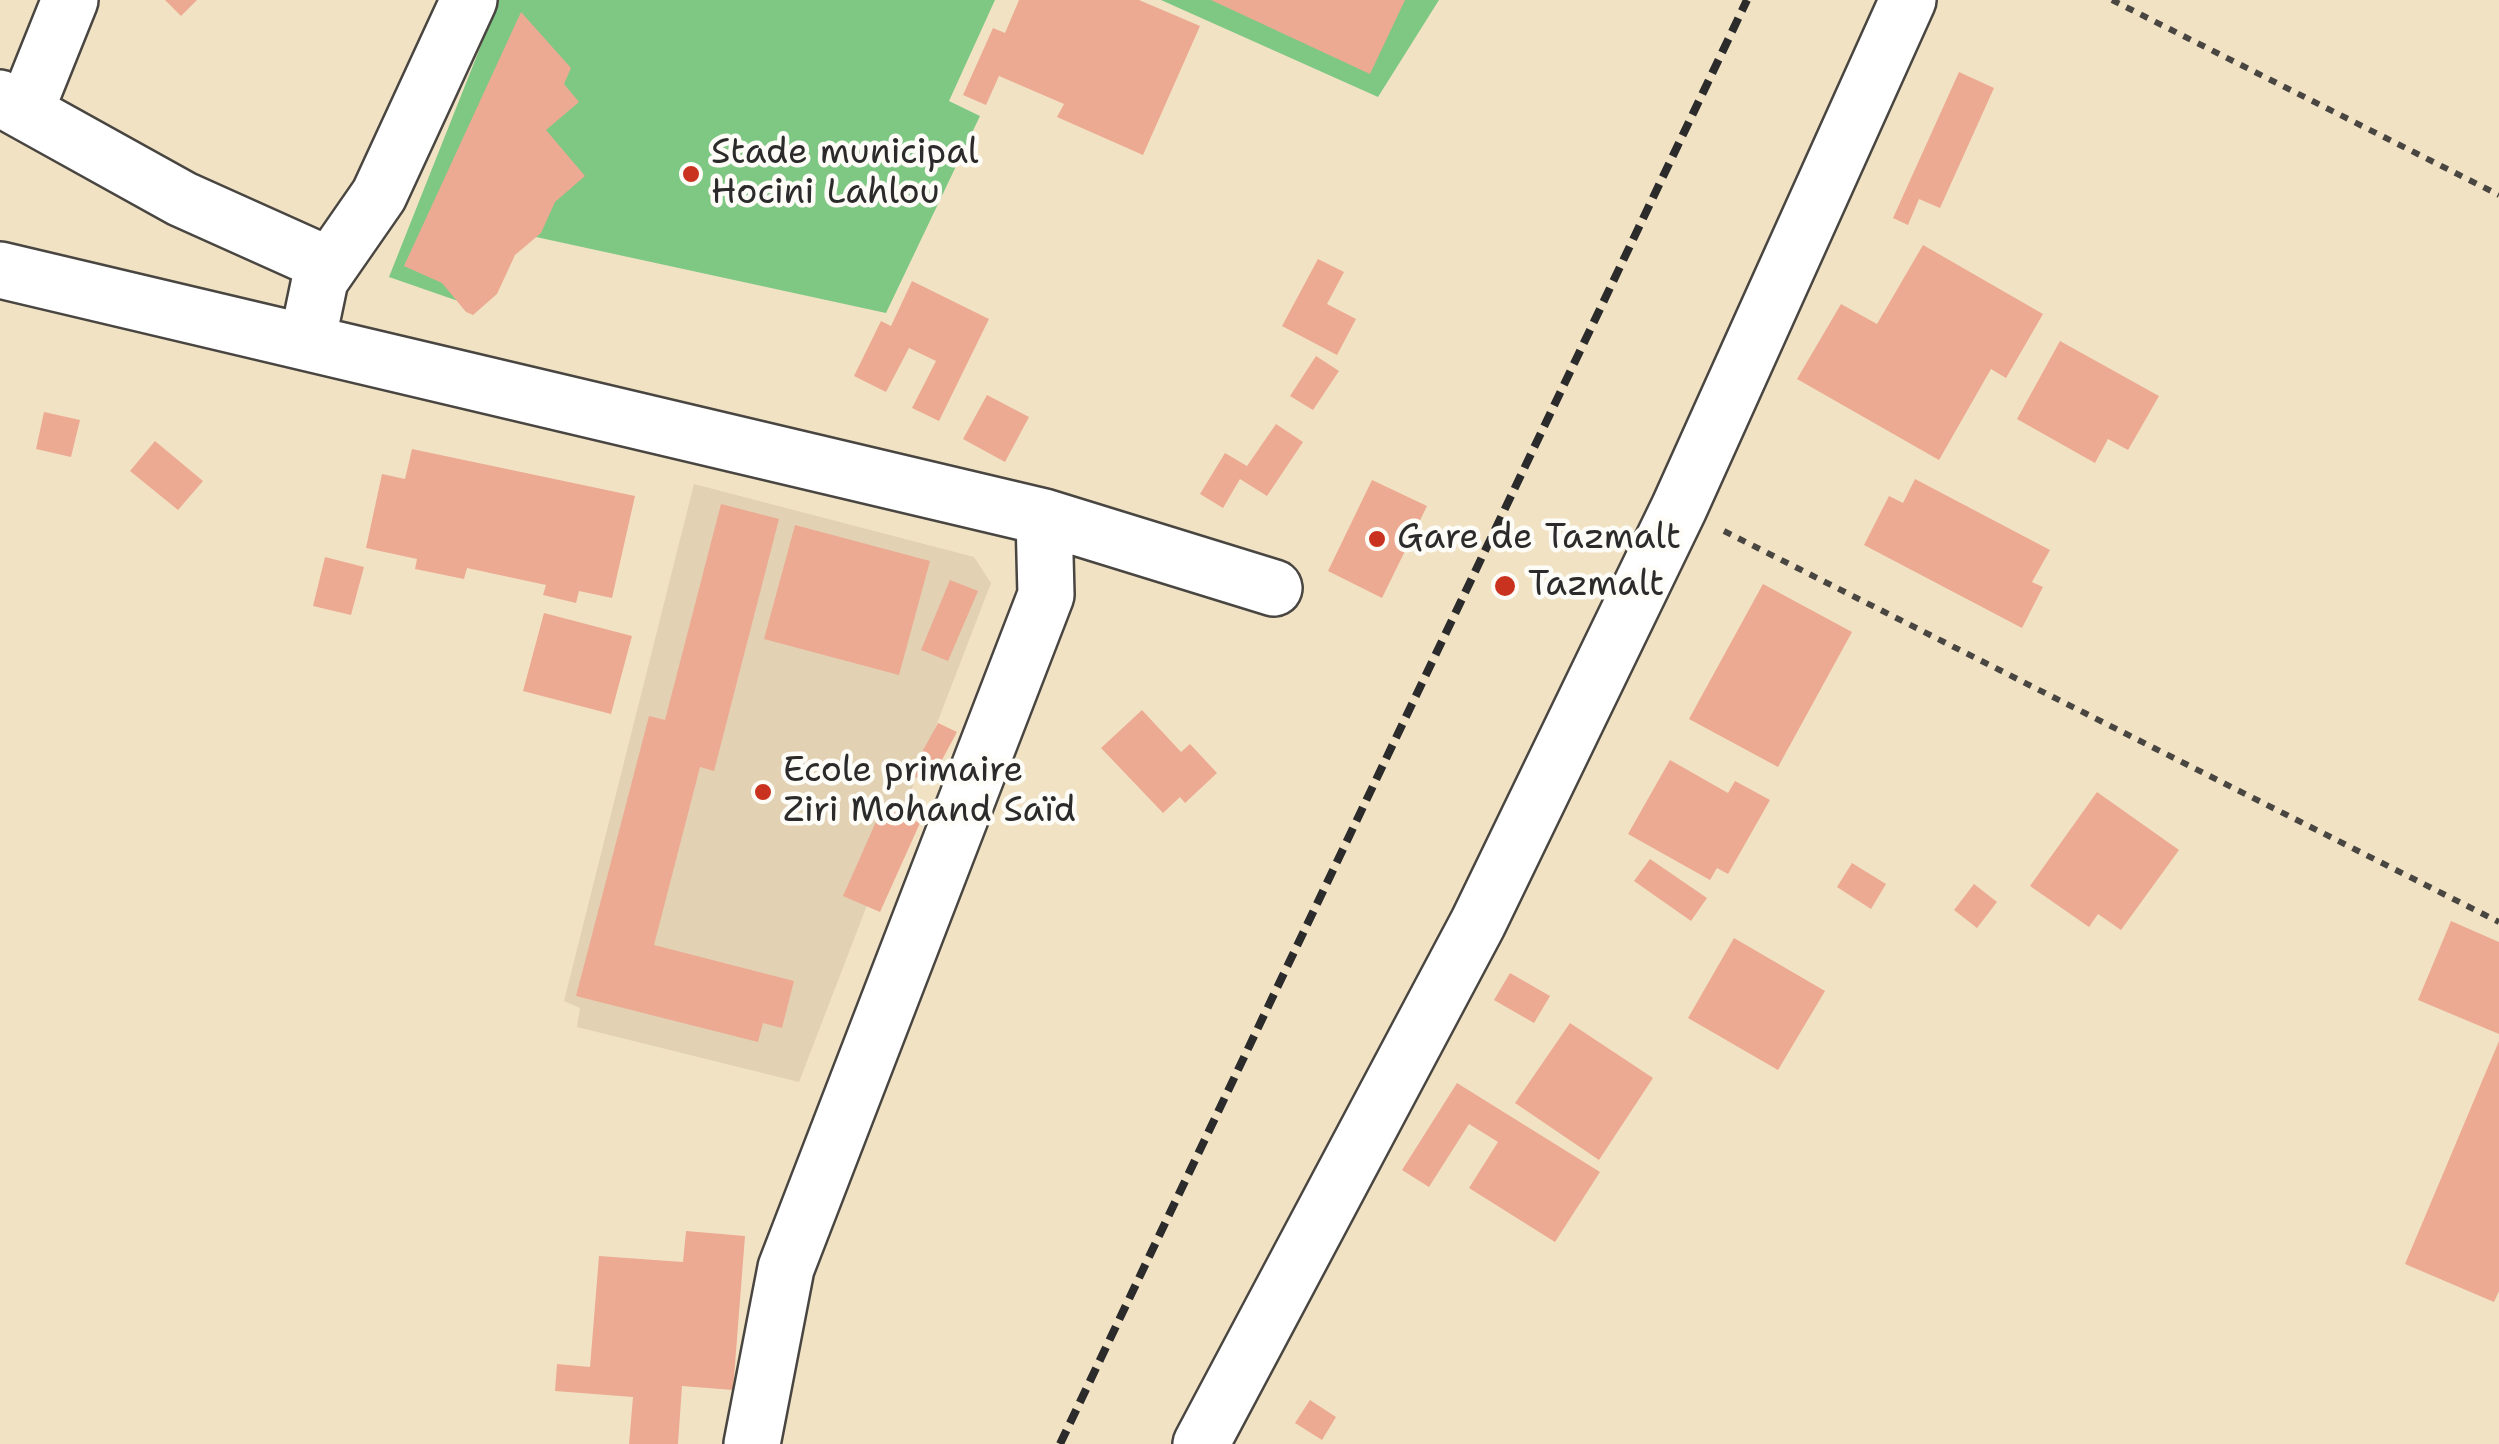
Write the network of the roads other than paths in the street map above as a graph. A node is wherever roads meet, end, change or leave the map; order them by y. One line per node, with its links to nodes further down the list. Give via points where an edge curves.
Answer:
1 (70, 0): 4 (street)
2 (469, 0): 5 (street, via 379,195)
3 (1908, 0): 11 (street, via 1679,508 1478,923)
4 (12, 105): 5 (street, via 182,199)
5 (330, 265): 7 (street, via 320,280)
6 (0, 270): 7 (street)
7 (306, 342): 8 (street)
8 (1044, 517): 9 (street); 10 (street, via 1046,595 786,1268)
9 (1274, 588)
10 (752, 1444)
11 (1201, 1444)

